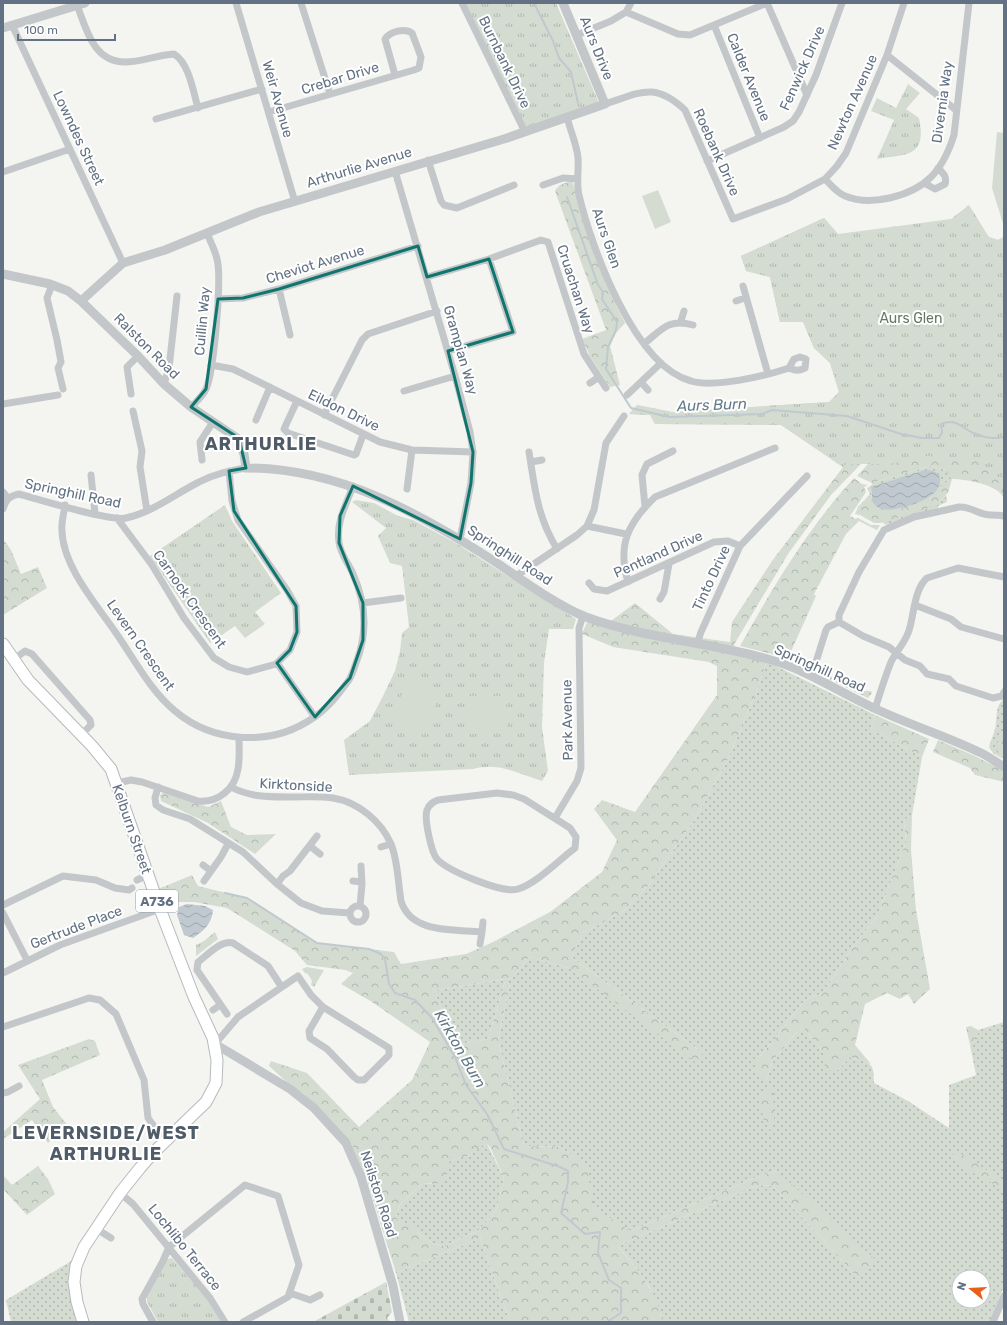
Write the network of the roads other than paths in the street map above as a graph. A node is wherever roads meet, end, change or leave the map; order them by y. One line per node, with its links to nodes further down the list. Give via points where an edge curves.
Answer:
1 (236, 3): 17 (street, Weir Avenue)
2 (301, 3): 18 (street)
3 (462, 3): 26 (street, Burnbank Drive)
4 (564, 3): 14 (street, Aurs Drive)
5 (630, 3): 11 (street)
6 (767, 3): 12 (street); 19 (street)
7 (842, 3): 19 (street, Fenwick Drive, via 824,56)
8 (904, 3): 15 (street, Newton Avenue)
9 (969, 3): 22 (street, Divernia Way)
10 (74, 4): 13 (street); 21 (street, via 94,46 101,54 112,60 124,62 174,54 180,58)
11 (626, 12): 12 (street, via 685,36); 14 (street)
12 (714, 25): 27 (street, Calder Avenue)
13 (8, 26): 28 (street, Lowndes Street)
14 (577, 35): 20 (street, Aurs Drive)
15 (887, 55): 22 (street); 34 (street, Newton Avenue, via 846,153)
16 (395, 75): 16 (street, Crebar Drive, via 419,68 421,63 412,33 409,31 390,34 386,39); 18 (street, Crebar Drive)
17 (262, 89): 21 (street); 23 (street, Weir Avenue)
18 (330, 94): 23 (street, Crebar Drive)
19 (807, 95): 27 (street, Fenwick Drive, via 793,122)
20 (605, 104): 24 (street, Arthurlie Avenue); 30 (street, Roebank Drive, via 646,91 667,97 685,110)
21 (198, 108): 25 (street)
22 (956, 110): 31 (street, Divernia Way, via 954,135 948,153)
23 (269, 112): 39 (street, Weir Avenue)
24 (567, 118): 26 (street, Arthurlie Avenue); 35 (street, Aurs Glen, via 578,158)
25 (156, 119)
26 (525, 132): 29 (street, Arthurlie Avenue)
27 (760, 138): 30 (street, Fenwick Drive)
28 (70, 150): 33 (street); 44 (street, Lowndes Street)
29 (428, 160): 32 (street, Arthurlie Avenue); 37 (street, via 441,201 450,208 457,208)
30 (707, 161): 40 (street, Roebank Drive)
31 (938, 168): 36 (street, Divernia Way); 36 (street, via 945,174 945,184 935,189)
32 (395, 171): 39 (street, Arthurlie Avenue); 42 (street, Grampian Way)
33 (3, 172)
34 (825, 178): 36 (street, Divernia Way, via 838,192 862,200 910,192); 40 (street, Newton Avenue, via 787,199)
35 (578, 179): 38 (street, via 563,178); 60 (street, Aurs Glen, via 584,215 612,290 627,320)
36 (924, 183)
37 (514, 185)
38 (543, 185)
39 (295, 202): 41 (street, Arthurlie Avenue, via 259,212)
40 (733, 219)
41 (207, 233): 44 (street, Arthurlie Avenue, via 166,250); 52 (street, Cuillin Way, via 217,258)
42 (418, 246): 46 (street, Grampian Way); 49 (street, Cheviot Avenue)
43 (489, 259): 46 (street); 61 (street, via 513,332); 68 (street, Cruachan Way, via 541,240 548,242 582,349)
44 (123, 262): 53 (street)
45 (3, 274): 47 (street, Ralston Road)
46 (427, 277): 55 (street, Grampian Way)
47 (52, 284): 53 (street, Ralston Road, via 68,291); 79 (street, via 47,298 61,362 58,368 60,392)
48 (743, 286): 51 (street)
49 (279, 290): 52 (street, Cheviot Avenue, via 243,298); 59 (street)
50 (176, 296): 71 (street, via 169,368)
51 (746, 298): 54 (street); 66 (street)
52 (218, 299): 64 (street, Cuillin Way)
53 (81, 301): 62 (street, Ralston Road)
54 (736, 301)
55 (437, 311): 61 (street, Grampian Way); 82 (street, via 368,334 362,340)
56 (684, 311): 57 (street)
57 (681, 322): 58 (street); 60 (street, via 667,326)
58 (693, 325)
59 (290, 335)
60 (645, 343): 63 (street, Aurs Glen)
61 (448, 351): 67 (street, Grampian Way)
62 (138, 356): 71 (street, Ralston Road); 76 (street, via 127,367)
63 (661, 363): 66 (street, Aurs Glen, via 678,377 703,383); 69 (street)
64 (211, 365): 72 (street, Eildon Drive, via 233,369); 80 (street, Cuillin Way, via 206,389)
65 (789, 368): 66 (street, Aurs Glen)
66 (768, 374)
67 (455, 376): 75 (street); 90 (street, Grampian Way)
68 (599, 377): 70 (street); 73 (street, Cruachan Way)
69 (641, 382): 74 (street); 77 (street)
70 (590, 383)
71 (164, 384): 80 (street, Ralston Road)
72 (270, 387): 78 (street, Eildon Drive); 84 (street)
73 (606, 388)
74 (648, 390)
75 (404, 391)
76 (131, 394)
77 (627, 395)
78 (297, 401): 82 (street, Eildon Drive); 86 (street, via 284,429 288,433 354,455)
79 (3, 404)
80 (190, 408): 85 (street, Ralston Road)
81 (133, 411): 106 (street, via 142,451 140,467)
82 (324, 415): 86 (street, Eildon Drive)
83 (624, 416): 110 (street, via 606,443 594,510)
84 (256, 420)
85 (213, 422): 92 (street, via 200,442); 95 (street, Ralston Road, via 234,435 240,443)
86 (363, 435): 88 (street, Eildon Drive)
87 (775, 448): 104 (street, via 663,492)
88 (412, 450): 90 (street, Eildon Drive); 100 (street)
89 (673, 451): 104 (street, via 647,464 644,470 642,475)
90 (473, 452): 112 (street, Grampian Way, via 471,483)
91 (529, 452): 94 (street)
92 (202, 460)
93 (542, 460): 94 (street)
94 (531, 462): 114 (street, via 539,510 546,530)
95 (246, 468): 96 (street, Springhill Road); 99 (street, Springhill Road, via 298,472)
96 (229, 471): 106 (street, Springhill Road, via 200,482); 131 (street, via 232,501 238,520 296,606 297,632 290,650)
97 (91, 475): 107 (street)
98 (807, 476): 113 (street, Tinto Drive)
99 (353, 486): 112 (street, Springhill Road, via 435,524); 122 (street, Levern Crescent, via 340,516 339,543 359,588)
100 (407, 489)
101 (3, 492): 102 (street)
102 (8, 498): 103 (street, Springhill Road, via 19,494); 105 (street, Springhill Road)
103 (64, 505): 107 (street, Springhill Road); 137 (street, Levern Crescent, via 62,531 77,576 159,696 190,722 212,732)
104 (645, 507): 111 (street)
105 (3, 509)
106 (147, 511): 109 (street, Springhill Road, via 125,519)
107 (95, 514): 109 (street, Springhill Road)
108 (1004, 516): 125 (street, via 991,516 967,506 960,506 914,517 884,530 859,572 839,615)
109 (116, 518): 131 (street, Carnock Crescent, via 152,565 214,658 229,667 247,672)
110 (587, 526): 111 (street); 114 (street)
111 (626, 534): 118 (street, via 624,567)
112 (460, 540): 116 (street, Springhill Road)
113 (740, 546): 115 (street, Pentland Drive, via 728,541 714,542); 128 (street, Tinto Drive)
114 (557, 548): 116 (street)
115 (669, 564): 118 (street, Pentland Drive); 121 (street, via 664,592)
116 (516, 576): 124 (street, Springhill Road)
117 (1004, 577): 123 (street, via 958,568 947,571 924,581)
118 (628, 582): 119 (street, Pentland Drive, via 600,591)
119 (589, 583)
120 (401, 598): 122 (street)
121 (660, 599)
122 (363, 604): 135 (street, Levern Crescent, via 363,640 350,678 327,708)
123 (915, 605): 126 (street, via 951,619 961,626); 129 (street, via 910,628)
124 (583, 616): 128 (street, Springhill Road, via 626,630); 142 (street, Park Avenue, via 579,628 581,768 577,781)
125 (839, 622): 129 (street); 132 (street, via 826,630)
126 (1004, 639)
127 (3, 644): 130 (main road, Kelburn Street / A736)
128 (698, 644): 134 (street, Springhill Road, via 742,652 783,664)
129 (896, 653): 133 (street, via 920,666 927,674 949,679 956,686 993,698 1002,696); 134 (street)
130 (13, 660): 136 (main road, Kelburn Street / A736, via 49,703); 136 (street, via 25,651 32,654 90,720 91,725)
131 (277, 663): 135 (street)
132 (815, 664)
133 (1004, 692)
134 (875, 708): 138 (street, Springhill Road, via 981,753)
135 (315, 717): 137 (street, Levern Crescent, via 279,734)
136 (81, 735): 139 (main road, Kelburn Street / A736, via 111,769)
137 (239, 738): 141 (street, via 238,770)
138 (1004, 766)
139 (117, 783): 140 (street, via 131,780); 152 (main road, Kelburn Street / A736)
140 (158, 787): 141 (street, via 205,802 220,796); 144 (street, via 156,805 190,819)
141 (231, 787): 145 (street, Kirktonside, via 248,795 334,798 371,816)
142 (554, 818): 142 (street, via 573,832 577,843 575,848 528,885 511,890 502,889 443,865 432,852 426,815 430,804 438,800 504,793 524,799)
143 (317, 836): 146 (street)
144 (228, 844): 151 (street); 157 (street, via 242,852)
145 (391, 844): 147 (street); 165 (street, Kirktonside, via 401,901 408,914 420,924 430,927)
146 (310, 846): 148 (street); 157 (street)
147 (381, 847)
148 (320, 854)
149 (203, 865): 151 (street)
150 (361, 866): 156 (street)
151 (211, 871): 154 (street)
152 (148, 875): 153 (street); 161 (main road, Kelburn Street / A736)
153 (137, 880)
154 (204, 881)
155 (353, 881): 156 (street)
156 (362, 882): 160 (street)
157 (277, 884): 163 (street, via 311,908)
158 (132, 888): 159 (street, via 115,888 96,880 63,876)
159 (3, 905)
160 (360, 906): 163 (street, via 353,907); 163 (street, via 366,912 361,921 353,920)
161 (160, 909): 167 (street, Gertrude Place, via 60,945); 175 (main road, Kelburn Street / A736)
162 (3, 913): 167 (street)
163 (350, 913)
164 (483, 922): 165 (street)
165 (482, 932): 166 (street)
166 (480, 944)
167 (27, 960): 168 (street, Gertrude Place)
168 (3, 973)
169 (281, 986): 170 (street, via 262,961 233,943 225,943 198,962 197,966 197,970); 171 (street, via 298,976); 175 (street, via 238,1017)
170 (220, 1005): 172 (street); 173 (street)
171 (323, 1007): 171 (street, via 389,1048 389,1056 364,1080 354,1077 327,1049 310,1038 309,1031)
172 (213, 1010)
173 (227, 1014)
174 (3, 1027): 178 (street, via 89,998 106,1003 116,1014 144,1080 148,1118)
175 (215, 1044): 178 (main road, A736, via 217,1060 214,1089 199,1110); 190 (street, Neilston Road, via 290,1089 314,1108 346,1143 362,1177 393,1286)
176 (19, 1086): 177 (street)
177 (3, 1093)
178 (165, 1141): 179 (main road, A736)
179 (120, 1193): 180 (main road, A736); 182 (street, Lochlibo Terrace, via 133,1204)
180 (95, 1228): 181 (street); 186 (main road, A736, via 81,1252 75,1274 75,1294)
181 (111, 1238)
182 (169, 1247): 183 (street, via 245,1185 270,1193 278,1196 299,1265); 187 (street, via 142,1299); 188 (street, Lochlibo Terrace, via 210,1298)
183 (290, 1292): 184 (street, via 310,1300); 189 (street, via 282,1301)
184 (320, 1295)
185 (1004, 1296): 191 (street)
186 (83, 1322)
187 (153, 1322)
188 (225, 1322)
189 (243, 1322)
190 (400, 1322)
191 (993, 1322)

